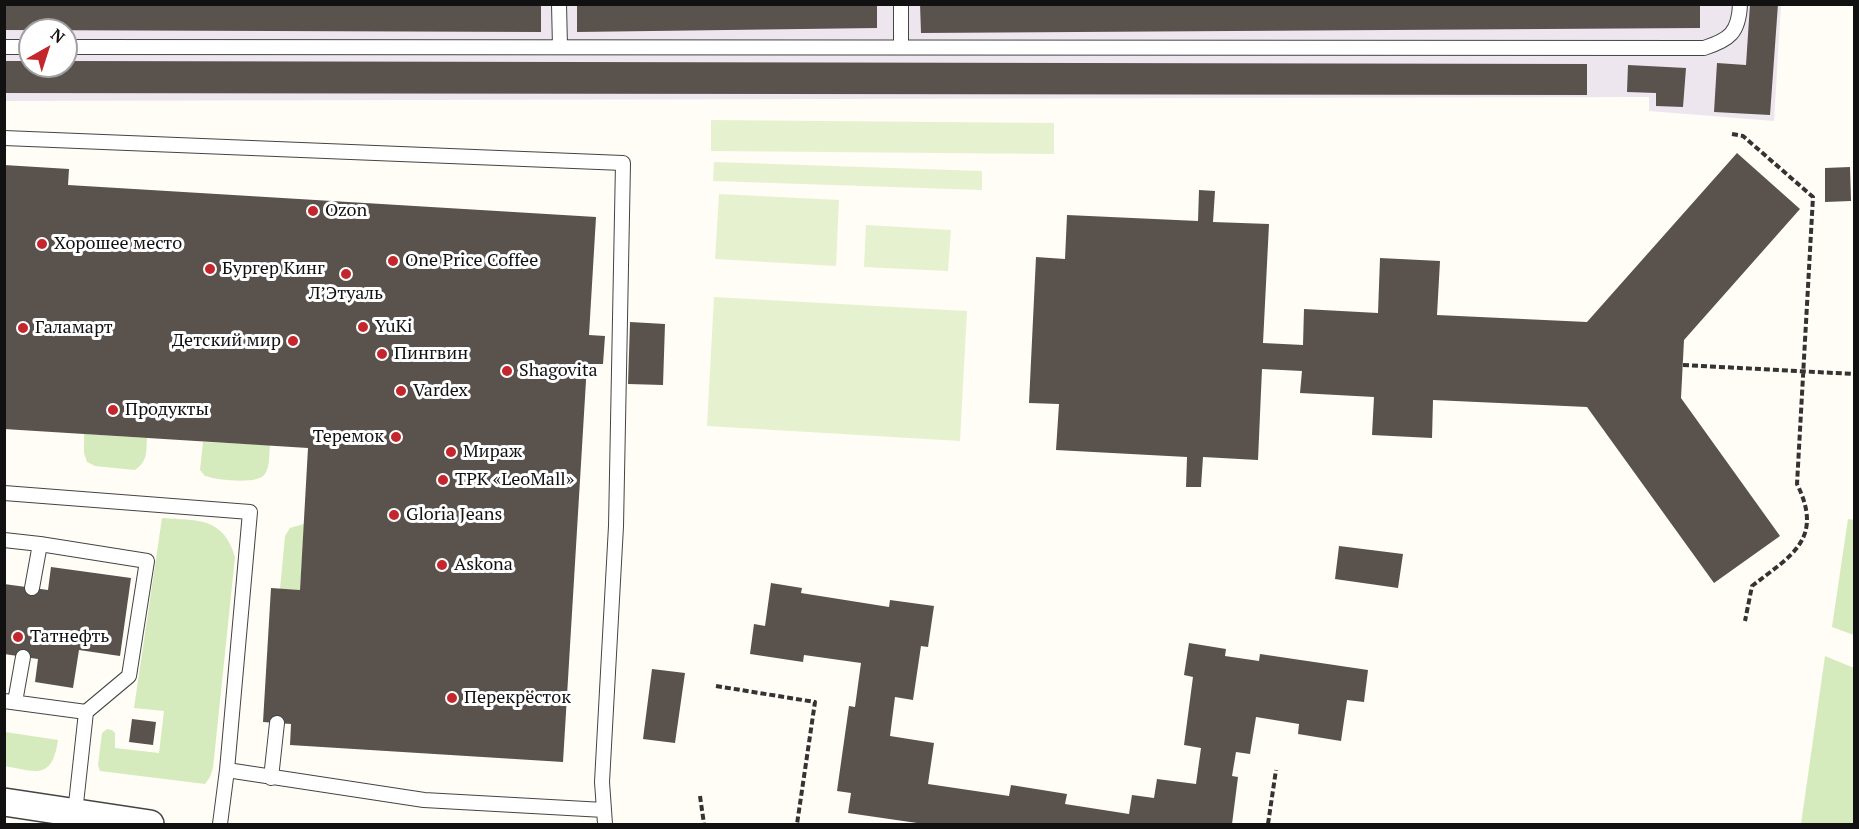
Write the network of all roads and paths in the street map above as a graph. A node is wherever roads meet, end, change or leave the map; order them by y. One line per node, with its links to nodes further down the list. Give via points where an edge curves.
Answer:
1 (559, 4): 5 (lane)
2 (901, 4): 6 (lane)
3 (1740, 4): 6 (lane, via 1739,20 1725,41 1704,48)
4 (78, 47): 5 (lane)
5 (560, 47): 6 (lane)
6 (901, 47)
7 (1732, 134): 10 (path, via 1743,136 1813,197)
8 (4, 138): 27 (lane, via 623,164 616,526 602,782)
9 (1683, 365): 10 (path)
10 (1803, 371): 11 (path); 16 (path, via 1797,484 1806,503 1808,522 1803,539 1791,555 1752,586)
11 (1854, 374)
12 (4, 493): 22 (lane, via 250,512)
13 (4, 540): 14 (lane)
14 (40, 544): 15 (lane); 20 (lane, via 147,561 129,676)
15 (32, 588)
16 (1745, 621)
17 (22, 657): 19 (lane)
18 (716, 686): 33 (path, via 815,702)
19 (10, 701): 20 (lane)
20 (86, 712): 28 (lane)
21 (277, 723): 24 (lane)
22 (227, 770): 24 (lane); 30 (lane)
23 (1276, 770): 34 (path)
24 (271, 778): 27 (lane, via 424,800)
25 (700, 796): 32 (path)
26 (4, 802): 28 (street)
27 (604, 810): 31 (lane)
28 (75, 813): 29 (street)
29 (150, 825)
30 (220, 825)
31 (605, 825)
32 (704, 825)
33 (797, 825)
34 (1268, 825)

